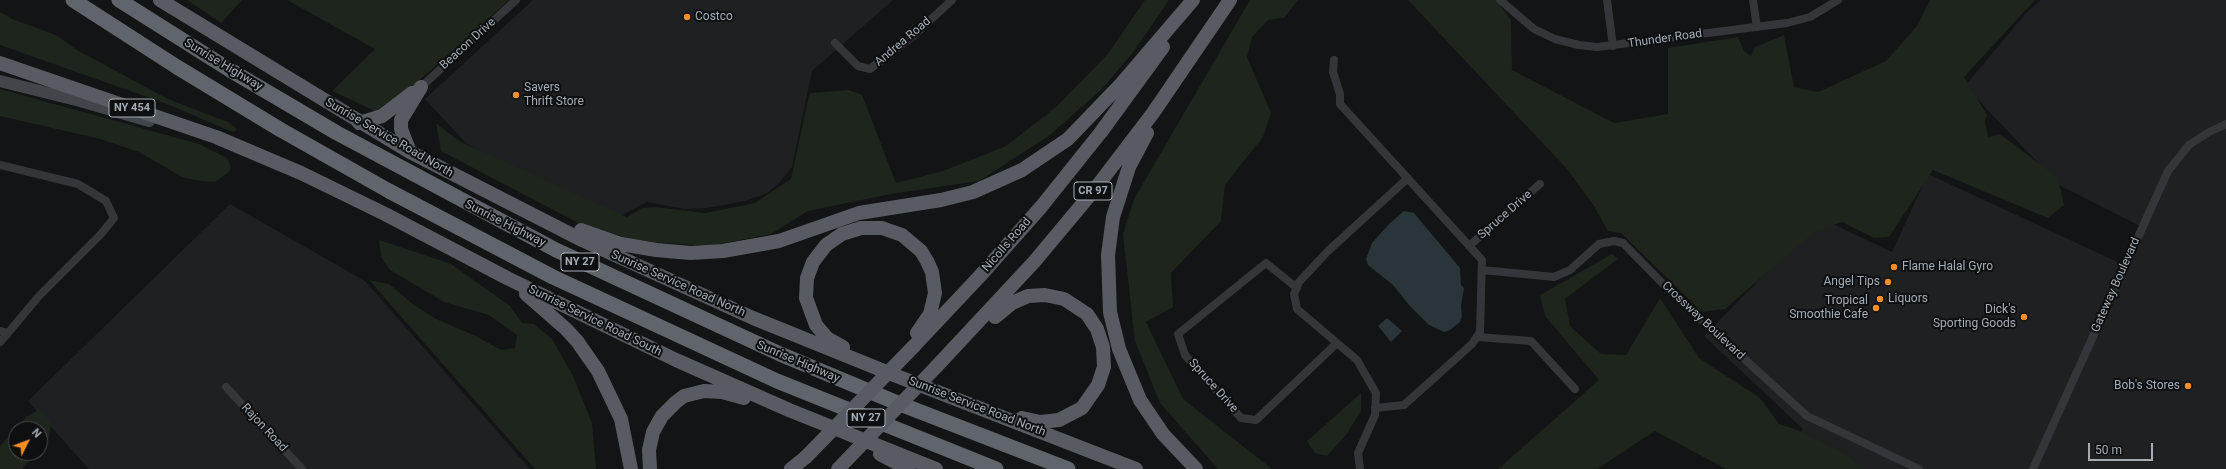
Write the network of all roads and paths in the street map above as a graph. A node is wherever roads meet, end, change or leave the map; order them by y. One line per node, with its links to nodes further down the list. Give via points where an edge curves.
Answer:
1 (73, 0): 56 (highway, Sunrise Highway / NY 27, via 281,130 525,263 777,381)
2 (119, 0): 57 (highway, Sunrise Highway / NY 27, via 337,133 556,250 780,354)
3 (160, 0): 20 (highway, Sunrise Service Road North)
4 (516, 0): 19 (street, Beacon Drive)
5 (952, 0): 13 (street, Andrea Road, via 913,36 870,69 858,66)
6 (1193, 0): 25 (highway, via 1083,125 1051,152 1026,168 973,192 941,200 859,212 760,246 723,252 691,253 621,244 592,235 506,194); 36 (highway, Nicolls Road / CR 97, via 1138,82 1072,170 1011,242)
7 (1230, 0): 17 (highway, CR 97)
8 (1500, 0): 14 (street, Thunder Road, via 1534,29 1555,39 1579,45)
9 (1607, 0): 14 (street)
10 (1753, 0): 12 (street)
11 (1838, 0): 12 (street, Thunder Road, via 1810,17)
12 (1757, 27): 14 (street, Thunder Road)
13 (835, 43)
14 (1614, 46)
15 (1334, 60): 26 (street, Spruce Drive, via 1333,72 1340,94 1340,104)
16 (0, 63): 23 (highway, NY 454, via 216,137)
17 (1180, 75): 37 (highway, CR 97, via 1065,225); 59 (highway, via 1136,153 1122,184 1110,236 1108,292 1115,337 1132,384 1163,434)
18 (0, 81): 23 (main road, via 102,106)
19 (421, 87): 20 (highway, via 382,116); 22 (highway, via 401,120 401,130)
20 (359, 123): 22 (highway, Sunrise Service Road North)
21 (2226, 124): 62 (street, Gateway Boulevard, via 2189,145 2168,171)
22 (410, 152): 25 (highway, Sunrise Service Road North)
23 (262, 157): 30 (highway, Sunrise Service Road South, via 344,194)
24 (0, 165): 32 (street, via 78,184 106,201 114,218)
25 (460, 178): 38 (highway, Sunrise Service Road North, via 575,237 662,277 753,318)
26 (1408, 178): 28 (street, Spruce Drive); 31 (street, via 1328,251 1299,282)
27 (1540, 184): 28 (street, Spruce Drive)
28 (1470, 246): 29 (street, Spruce Drive, via 1482,260)
29 (1482, 270): 33 (street, Spruce Drive, via 1480,332); 61 (street, Crossway Boulevard, via 1554,277 1570,270 1599,244 1614,240 1623,243 1672,293 1807,416)
30 (509, 279): 43 (highway, Sunrise Service Road South); 48 (highway, via 566,329 598,371 621,419)
31 (1297, 288): 35 (street, via 1294,294 1297,309); 35 (street, Spruce Drive, via 1266,263 1178,334 1185,355 1241,418 1256,420)
32 (4, 332): 34 (street)
33 (1477, 337): 40 (street, via 1531,342); 42 (street, via 1404,405)
34 (0, 342)
35 (1337, 343): 42 (street, via 1357,360 1376,393)
36 (911, 344): 38 (highway, via 925,323 935,293 932,272 921,251 902,235 882,228 852,230 834,238 819,253 807,278 806,298 812,316 828,338); 46 (highway, bridge, via 880,381)
37 (954, 349): 41 (highway, via 1012,303 1037,295 1064,299 1080,308 1092,321 1103,347 1104,367 1094,393 1082,408 1066,418 1050,422 1031,421); 45 (highway, CR 97, bridge)
38 (894, 375): 41 (highway, Sunrise Service Road North)
39 (226, 387): 47 (street, Rajon Road)
40 (1576, 389)
41 (964, 403): 58 (highway, Sunrise Service Road North)
42 (1375, 408): 60 (street, via 1375,415 1358,453)
43 (789, 410): 44 (highway, Sunrise Service Road South); 49 (highway, via 713,390 684,396 668,408 656,424 649,450)
44 (851, 435): 54 (highway); 55 (highway, Sunrise Service Road South)
45 (870, 436): 52 (highway, CR 97, bridge); 53 (highway, bridge)
46 (806, 457): 50 (highway); 51 (highway)
47 (302, 469)
48 (631, 469)
49 (650, 469)
50 (791, 469)
51 (795, 469)
52 (838, 469)
53 (847, 469)
54 (908, 469)
55 (936, 469)
56 (996, 469)
57 (1068, 469)
58 (1136, 469)
59 (1196, 469)
60 (1360, 469)
61 (1919, 469)
62 (2033, 469)

